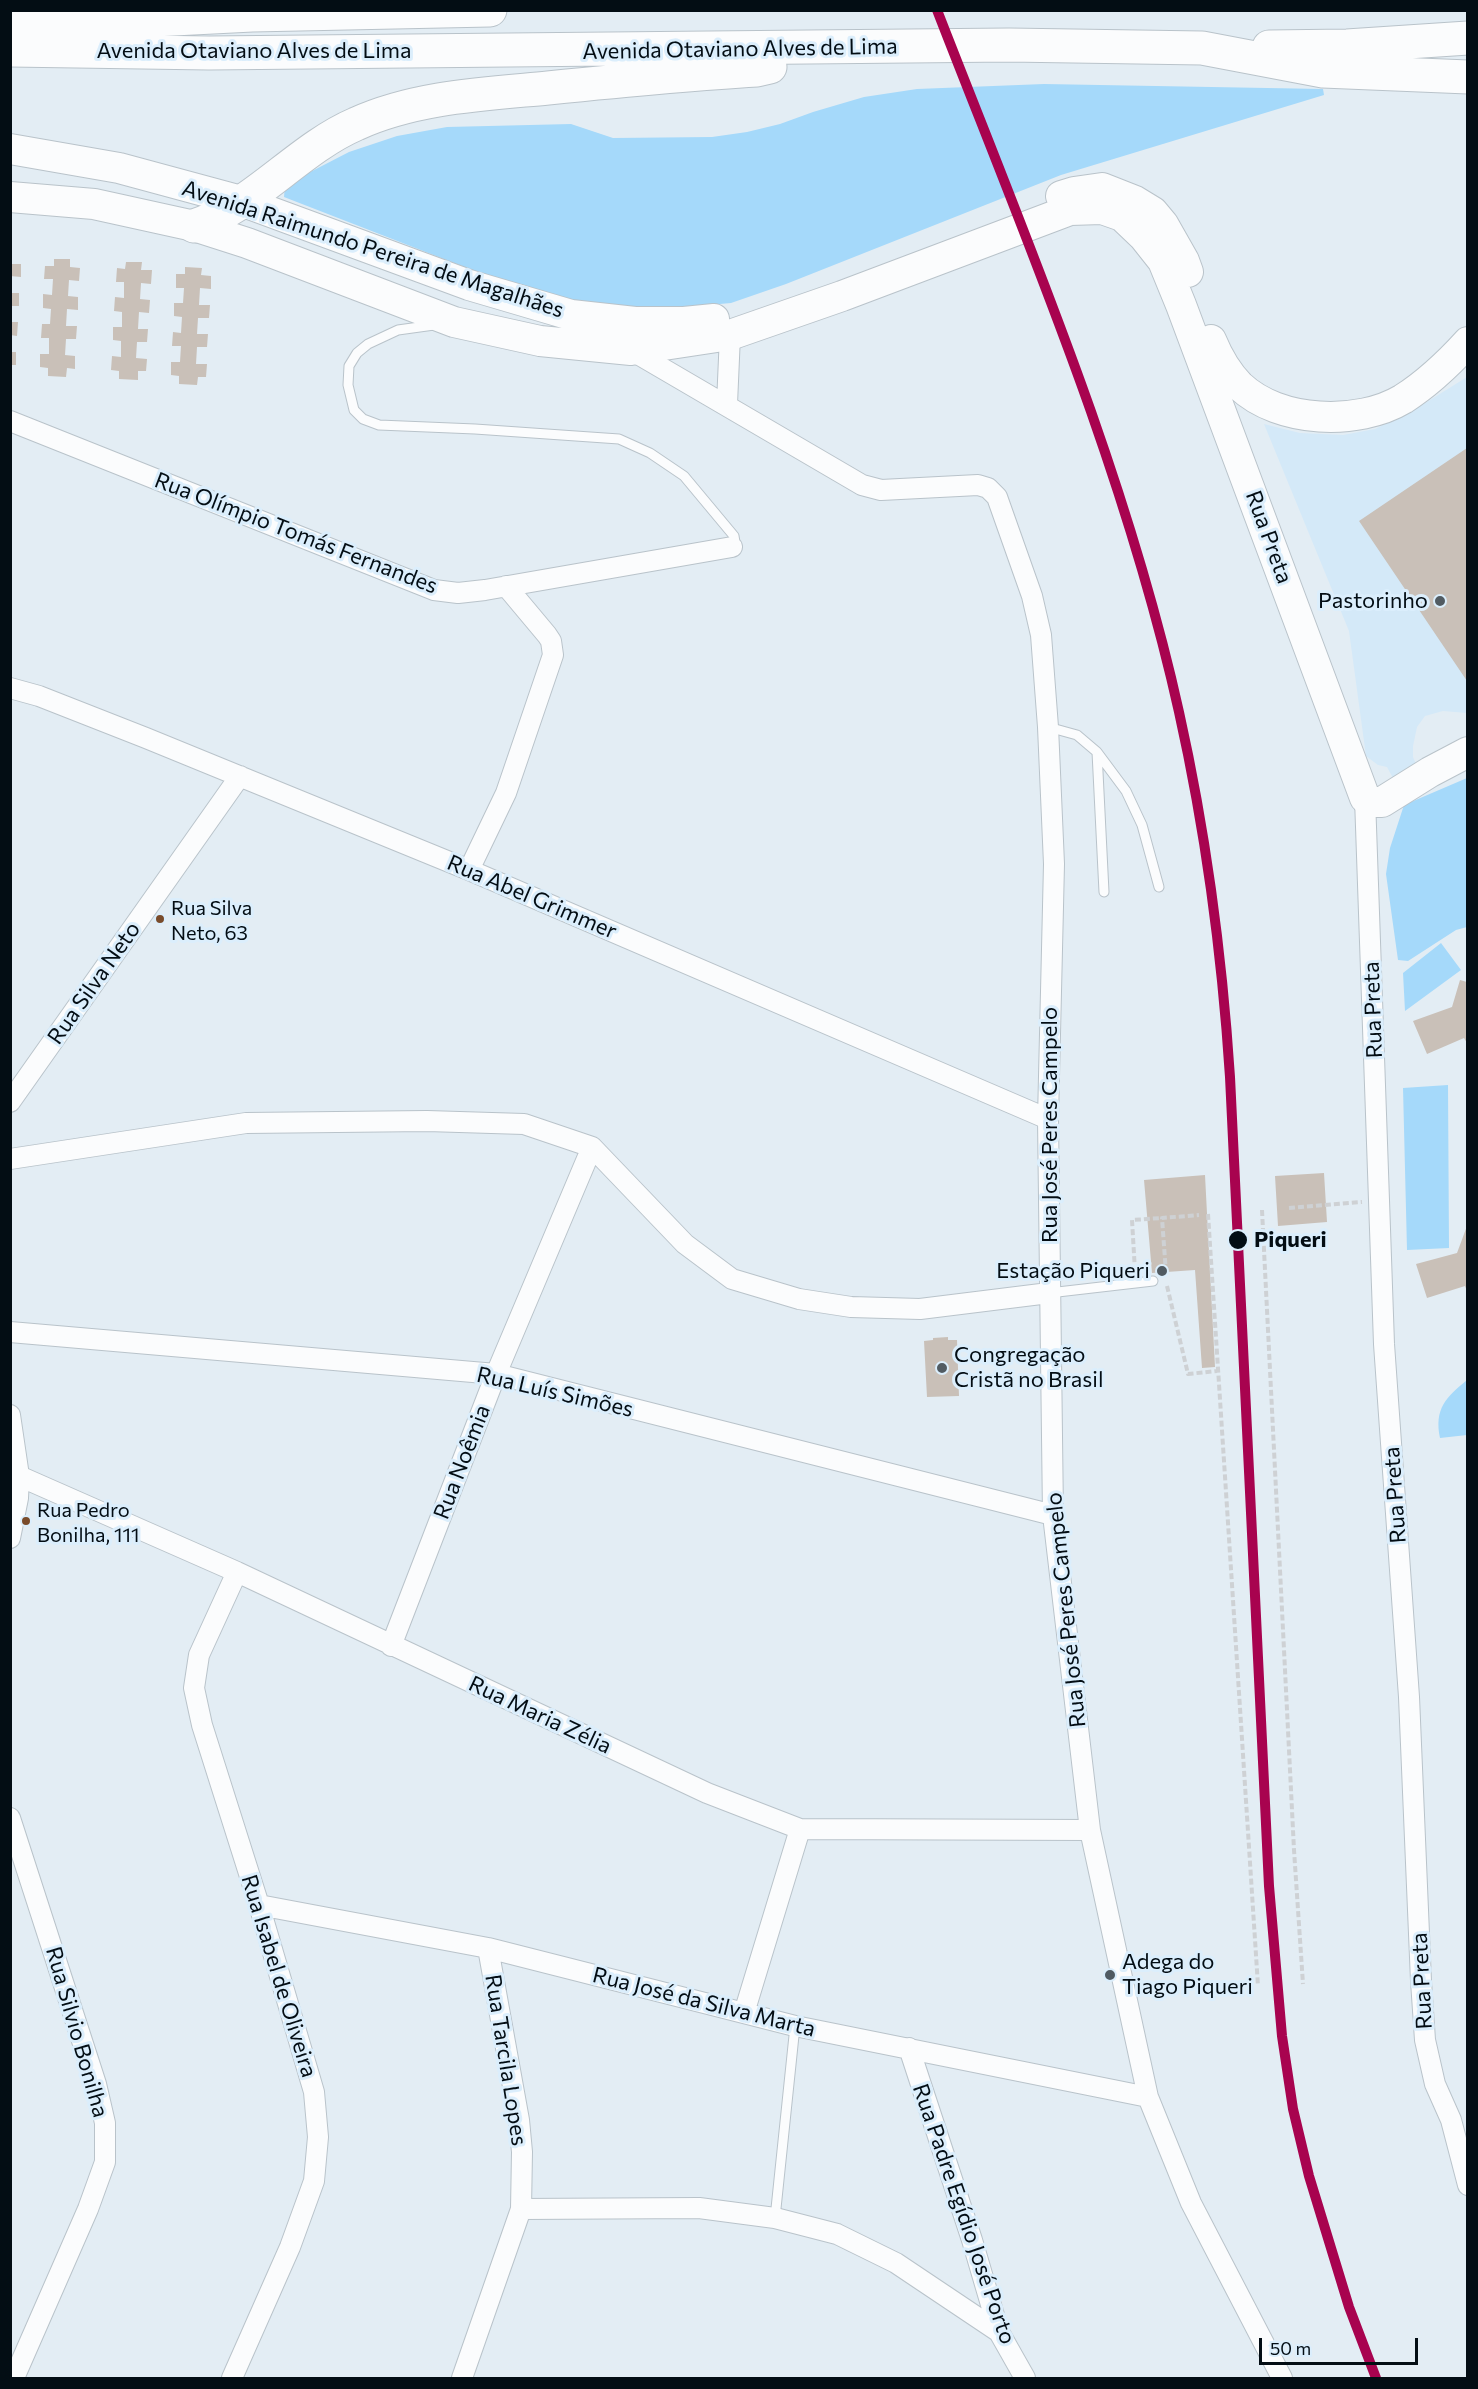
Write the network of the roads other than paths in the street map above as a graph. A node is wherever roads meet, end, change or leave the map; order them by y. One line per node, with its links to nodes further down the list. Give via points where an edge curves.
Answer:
1 (490, 10): 2 (highway, via 134,21)
2 (10, 20)
3 (1467, 38): 5 (highway, via 1347,46)
4 (825, 48): 5 (highway, Avenida Otaviano Alves de Lima); 6 (highway, Avenida Otaviano Alves de Lima, via 208,53); 10 (highway, via 757,70 465,96 396,109 355,124 312,149)
5 (1202, 48): 7 (highway, Avenida Otaviano Alves de Lima, via 1323,71)
6 (10, 50)
7 (1467, 77)
8 (10, 149): 10 (main road, Avenida Raimundo Pereira de Magalhães, via 119,168)
9 (10, 197): 11 (main road, Avenida Raimundo Pereira de Magalhães, via 94,204)
10 (242, 201): 11 (highway); 16 (main road, Avenida Raimundo Pereira de Magalhães, via 469,285 571,315 635,322 684,322 715,319 835,282 972,226 1074,192 1102,188 1135,201 1163,224 1184,261 1204,322 1225,368)
11 (194, 226): 12 (main road, Avenida Raimundo Pereira de Magalhães)
12 (454, 322): 15 (main road, Avenida Raimundo Pereira de Magalhães, via 540,341); 19 (lane, via 398,330 357,353 349,366 348,385 354,411 379,425 619,440 650,453 684,476 734,536)
13 (730, 335): 15 (main road, Avenida Raimundo Pereira de Magalhães); 16 (main road, Avenida Raimundo Pereira de Magalhães, via 1070,210 1102,209 1122,216 1163,261); 17 (street)
14 (1467, 342): 16 (main road, Avenida Raimundo Pereira de Magalhães, via 1442,370 1402,400 1366,414 1335,418 1298,414 1265,402)
15 (631, 350): 17 (street, Rua José Peres Campelo)
16 (1226, 396): 26 (main road, Rua Preta)
17 (727, 404): 22 (street, Rua José Peres Campelo, via 862,485 881,490 978,485 997,497 1032,596 1041,635)
18 (10, 421): 20 (street, Rua Olímpio Tomás Fernandes, via 434,590 458,593)
19 (732, 547): 20 (street, Rua Olímpio Tomás Fernandes)
20 (506, 586): 27 (street, via 547,635 553,655 506,793)
21 (10, 688): 25 (street, Rua Abel Grimmer)
22 (1048, 727): 23 (lane, via 1077,735); 31 (street, Rua José Peres Campelo, via 1054,864)
23 (1097, 752): 28 (lane, via 1126,791 1143,825); 29 (lane)
24 (1467, 752): 26 (main road)
25 (240, 776): 27 (street, Rua Abel Grimmer); 30 (street, Rua Silva Neto)
26 (1373, 800): 53 (street, Rua Preta, via 1367,834 1384,1344 1409,1697 1420,1982 1425,2040 1435,2084 1451,2121)
27 (469, 870): 31 (street, Rua Abel Grimmer)
28 (1159, 887)
29 (1104, 892)
30 (10, 1102)
31 (1048, 1119): 35 (street, Rua José Peres Campelo)
32 (592, 1147): 33 (street, via 524,1124 246,1123); 35 (street, via 685,1244 732,1279 799,1299 851,1307 920,1309); 37 (street, Rua Noêmia)
33 (10, 1159)
34 (1153, 1281): 35 (lane)
35 (1049, 1293): 40 (street, Rua José Peres Campelo)
36 (10, 1332): 37 (street, Rua Luís Simões)
37 (496, 1374): 40 (street, Rua Luís Simões); 43 (street, Rua Noêmia)
38 (10, 1415): 39 (street)
39 (19, 1476): 41 (street); 42 (street, Rua Maria Zélia)
40 (1053, 1515): 46 (street, Rua José Peres Campelo)
41 (10, 1538)
42 (237, 1572): 43 (street, Rua Maria Zélia); 47 (street, Rua Isabel de Oliveira, via 199,1655 194,1688)
43 (391, 1646): 45 (street, Rua Maria Zélia, via 707,1793)
44 (10, 1818): 57 (street, Rua Silvio Bonilha, via 96,2084 105,2123 105,2162)
45 (800, 1829): 46 (street, Rua Maria Zélia); 49 (street)
46 (1090, 1830): 52 (street, Rua José Peres Campelo)
47 (259, 1905): 48 (street, Rua José da Silva Marta); 58 (street, Rua Isabel de Oliveira, via 314,2092 318,2137 314,2181 290,2247)
48 (488, 1948): 49 (street, Rua José da Silva Marta); 54 (street, Rua Tarcila Lopes, via 519,2120)
49 (744, 2013): 50 (street, Rua José da Silva Marta)
50 (795, 2025): 51 (street, Rua José da Silva Marta); 55 (lane)
51 (909, 2048): 52 (street, Rua José da Silva Marta); 56 (street, Rua Padre Egídio José Porto)
52 (1148, 2097): 61 (street, Rua José Peres Campelo, via 1191,2203)
53 (1467, 2185)
54 (521, 2209): 55 (street, via 699,2208); 59 (street, Rua Tarcila Lopes)
55 (775, 2218): 56 (street, via 837,2234 896,2263)
56 (999, 2332): 60 (street, Rua Padre Egídio José Porto)
57 (14, 2379)
58 (232, 2379)
59 (462, 2379)
60 (1025, 2379)
61 (1282, 2379)

